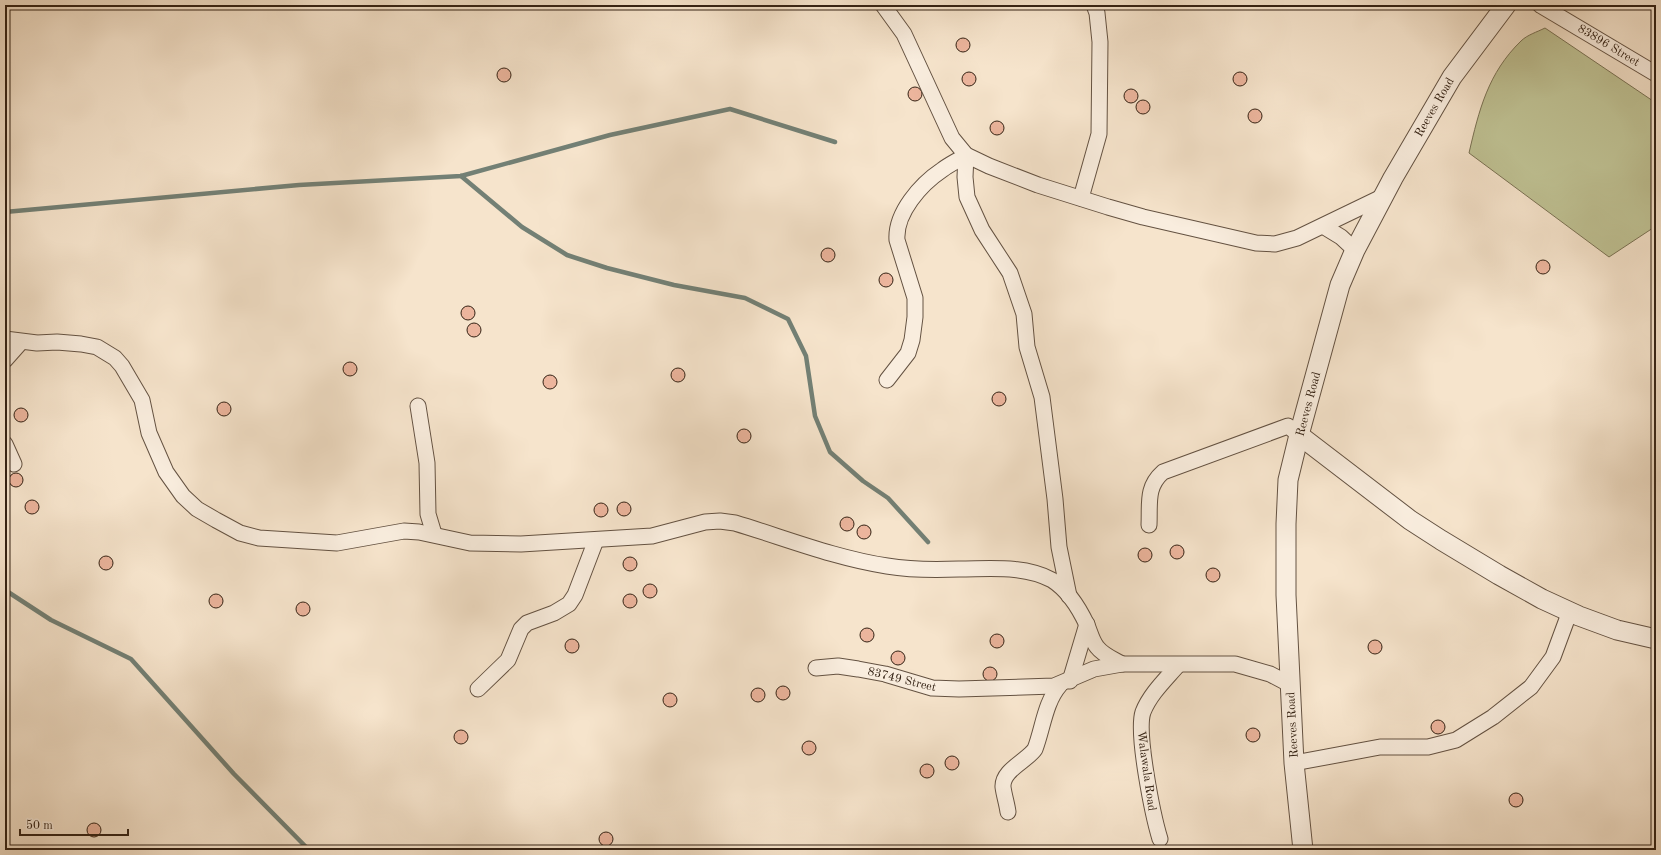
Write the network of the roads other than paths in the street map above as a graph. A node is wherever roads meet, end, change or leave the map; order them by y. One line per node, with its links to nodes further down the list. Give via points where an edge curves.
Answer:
1 (883, 5): 6 (street, via 904,34 952,138)
2 (1094, 5): 8 (street, via 1100,42 1099,134)
3 (1506, 5): 7 (street, Reeves Road, via 1452,77)
4 (1540, 5): 5 (street, 83896 Street)
5 (1656, 74)
6 (966, 155): 8 (street, via 1038,185); 14 (street, via 933,177 919,191 899,220 897,240 915,298 915,317 908,353); 22 (street, via 967,197 982,230 1010,273 1024,314 1027,347 1042,397 1059,547)
7 (1382, 197): 9 (street); 10 (street, Reeves Road)
8 (1081, 198): 9 (street, via 1143,217 1256,242 1285,243)
9 (1323, 226): 10 (street, via 1342,237)
10 (1355, 250): 16 (street, Reeves Road, via 1340,285)
11 (5, 339): 12 (street)
12 (21, 342): 13 (street); 20 (street, via 81,344 97,347 115,358 142,400 149,433 174,484 197,509 240,533 259,538 337,543 404,531)
13 (5, 360)
14 (887, 380)
15 (418, 406): 20 (street, via 427,463 427,507)
16 (1294, 430): 19 (street, via 1163,472 1155,479 1150,491); 23 (street, via 1386,502 1441,540 1518,585); 30 (street, Reeves Road, via 1286,524)
17 (5, 444): 18 (street)
18 (14, 464)
19 (1149, 524)
20 (434, 534): 21 (street, via 488,545)
21 (596, 540): 22 (street, via 652,536 688,525 720,521 886,566 923,570 1020,570 1051,580 1062,587); 31 (street, via 575,595 569,604 554,613 527,623 521,629 508,660)
22 (1069, 596): 24 (street)
23 (1570, 611): 25 (street, via 1617,630); 32 (street, via 1553,657 1531,687 1456,740 1428,747 1380,747)
24 (1087, 624): 26 (street, via 1097,647); 29 (street)
25 (1656, 639)
26 (1122, 664): 27 (street, 83749 Street); 29 (street, 83749 Street, via 1094,669)
27 (1178, 665): 30 (street, 83749 Street, via 1235,664 1270,674); 34 (street, Walawala Road, via 1148,702 1141,723 1154,818)
28 (816, 668): 29 (street, 83749 Street, via 838,666 939,689)
29 (1065, 683): 33 (street, via 1054,692 1031,756 1007,775 1003,785)
30 (1290, 685): 32 (street, Reeves Road)
31 (478, 689)
32 (1294, 763): 35 (street, Reeves Road)
33 (1008, 812)
34 (1160, 839)
35 (1302, 850)

